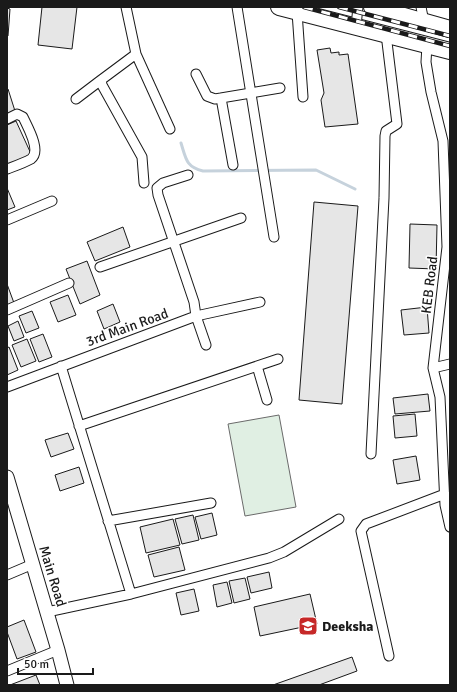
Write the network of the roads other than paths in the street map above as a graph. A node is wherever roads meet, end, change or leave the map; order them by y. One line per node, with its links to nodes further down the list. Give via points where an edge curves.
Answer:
1 (126, 7): 13 (street)
2 (237, 7): 17 (street)
3 (279, 7): 6 (highway)
4 (358, 7): 8 (street)
5 (372, 7): 7 (highway)
6 (297, 12): 8 (highway); 18 (street)
7 (422, 14): 9 (highway)
8 (356, 26): 10 (highway)
9 (450, 29)
10 (386, 34): 11 (highway); 50 (street, via 397,124 386,131 385,136)
11 (427, 45): 12 (highway); 32 (street, KEB Road, via 426,62 443,141)
12 (450, 51)
13 (136, 54): 15 (street); 22 (street)
14 (196, 74): 19 (street, via 207,96)
15 (101, 80): 20 (street); 26 (street, via 142,157)
16 (280, 88): 17 (street)
17 (252, 92): 19 (street); 30 (street)
18 (303, 97)
19 (221, 98): 23 (street)
20 (76, 99)
21 (7, 119): 24 (street, via 17,114 23,117 35,145 35,154 32,158)
22 (170, 129)
23 (232, 165)
24 (7, 169)
25 (188, 175): 31 (street, via 163,183 157,188)
26 (144, 183)
27 (52, 201): 29 (street)
28 (241, 218): 31 (street)
29 (7, 220)
30 (274, 237)
31 (173, 243): 33 (street); 37 (street, via 194,302)
32 (448, 260): 43 (street, KEB Road)
33 (100, 267)
34 (69, 283): 36 (street)
35 (260, 302): 37 (street, 3rd Main Road)
36 (7, 310)
37 (196, 316): 38 (street); 41 (street, 3rd Main Road)
38 (206, 345)
39 (278, 359): 42 (street)
40 (450, 364): 43 (street)
41 (61, 366): 44 (street, 3rd Main Road); 48 (street)
42 (256, 366): 47 (street); 48 (street)
43 (433, 368): 45 (street, KEB Road)
44 (7, 387)
45 (440, 397): 46 (street); 49 (street, KEB Road)
46 (450, 397)
47 (267, 400)
48 (79, 426): 55 (street)
49 (446, 445): 52 (street, KEB Road)
50 (371, 454)
51 (7, 477): 57 (street, Main Road)
52 (445, 494): 56 (street, KEB Road); 62 (street, via 366,524 361,531)
53 (211, 503): 55 (street)
54 (340, 519): 59 (street, via 269,558)
55 (108, 521): 59 (street)
56 (450, 527)
57 (33, 564): 58 (street); 60 (street, Main Road)
58 (7, 575)
59 (131, 594): 60 (street)
60 (47, 612): 61 (street, Main Road)
61 (58, 650): 63 (street); 64 (street, Main Road)
62 (389, 656)
63 (7, 671)
64 (67, 685)

